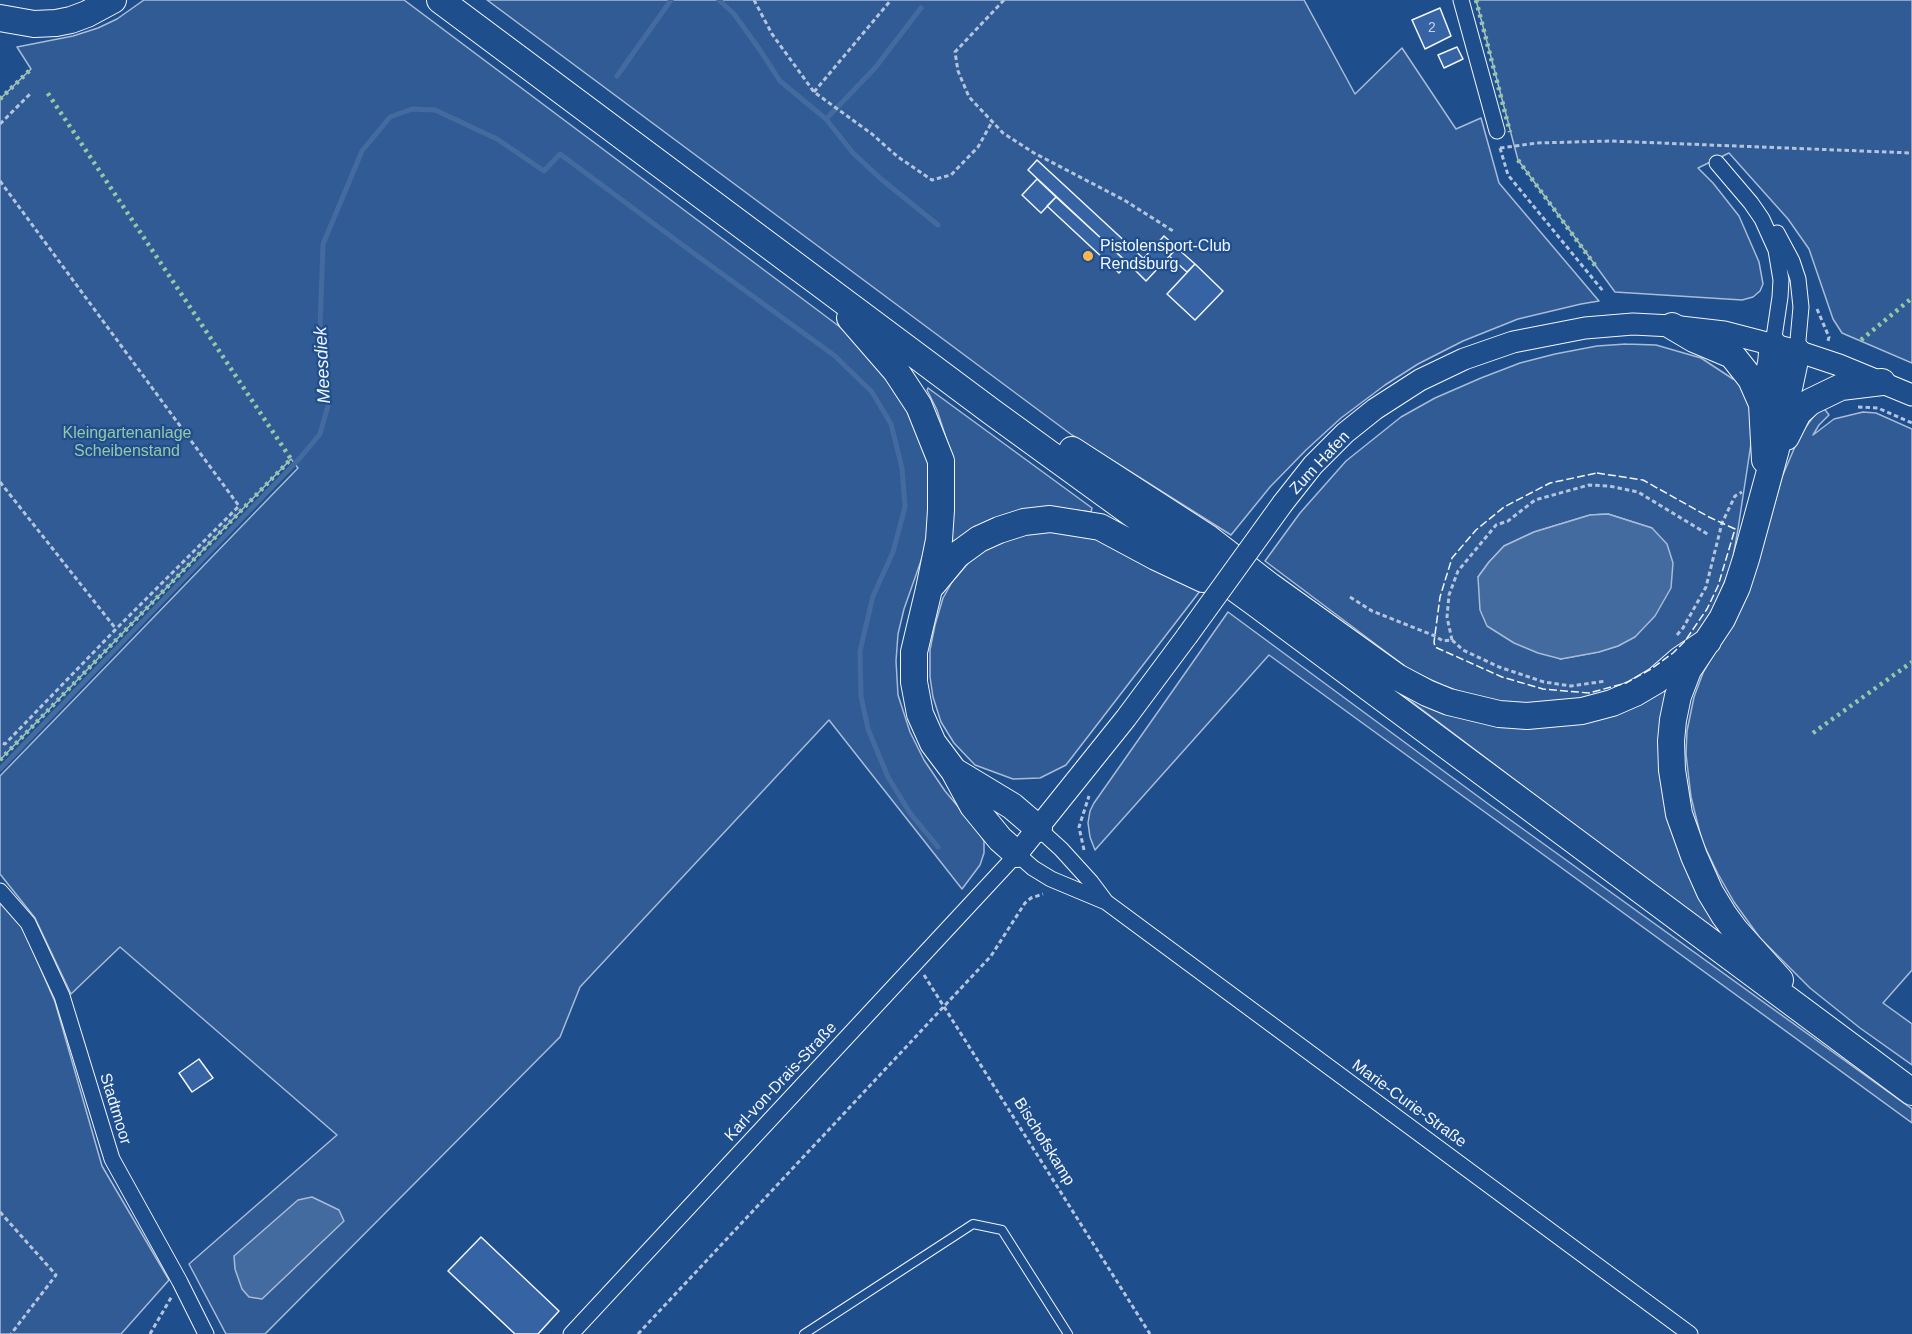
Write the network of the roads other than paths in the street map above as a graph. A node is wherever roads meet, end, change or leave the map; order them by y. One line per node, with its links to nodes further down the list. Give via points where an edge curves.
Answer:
1 (113, 0): 4 (highway, via 87,14 56,23 33,24)
2 (440, 0): 8 (highway)
3 (1461, 0): 5 (street)
4 (0, 18)
5 (1497, 131)
6 (1717, 163): 7 (street)
7 (1751, 202): 10 (street, via 1776,250); 10 (street, via 1783,242 1798,279 1801,307)
8 (817, 279): 14 (highway); 17 (highway, via 896,371 919,406 941,461 939,540)
9 (1672, 326): 10 (main road, Zum Hafen, via 1724,332); 13 (highway, via 1732,355); 21 (main road, Zum Hafen, bridge, via 1585,328 1513,342 1464,358 1420,380 1375,410 1313,465)
10 (1785, 347): 11 (main road, Zum Hafen); 13 (highway, via 1771,363); 15 (highway)
11 (1882, 382): 12 (main road, Zum Hafen); 15 (highway, via 1841,387 1810,402 1798,413)
12 (1912, 395)
13 (1762, 404): 16 (highway)
14 (1001, 418): 18 (highway); 19 (highway, via 1050,436 1208,538 1397,677 1449,702 1527,716 1582,711 1635,693)
15 (1776, 449): 16 (highway)
16 (1756, 488): 19 (highway, via 1746,560 1722,619)
17 (929, 590): 18 (highway, via 957,555 979,539 1024,522 1050,519 1100,527); 20 (highway, via 914,652 914,682 920,714 933,743)
18 (1255, 603): 25 (highway)
19 (1708, 641): 25 (highway, via 1688,670 1673,720 1672,770 1686,837 1710,892 1735,930 1775,976)
20 (954, 771): 21 (highway, via 1012,806); 22 (highway, via 978,814)
21 (1039, 829): 22 (main road, Zum Hafen); 24 (street, Marie-Curie-Straße)
22 (1017, 854): 24 (street, Marie-Curie-Straße, via 1051,879); 28 (street, Karl-von-Drais-Straße)
23 (0, 891): 27 (street, Stadtmoor, via 28,923 62,996 111,1159)
24 (1106, 902): 31 (street, Marie-Curie-Straße)
25 (1862, 1055): 26 (highway)
26 (1912, 1092)
27 (206, 1334)
28 (571, 1334)
29 (804, 1334): 30 (lane, via 973,1224 1002,1230)
30 (1068, 1334)
31 (1690, 1334)

